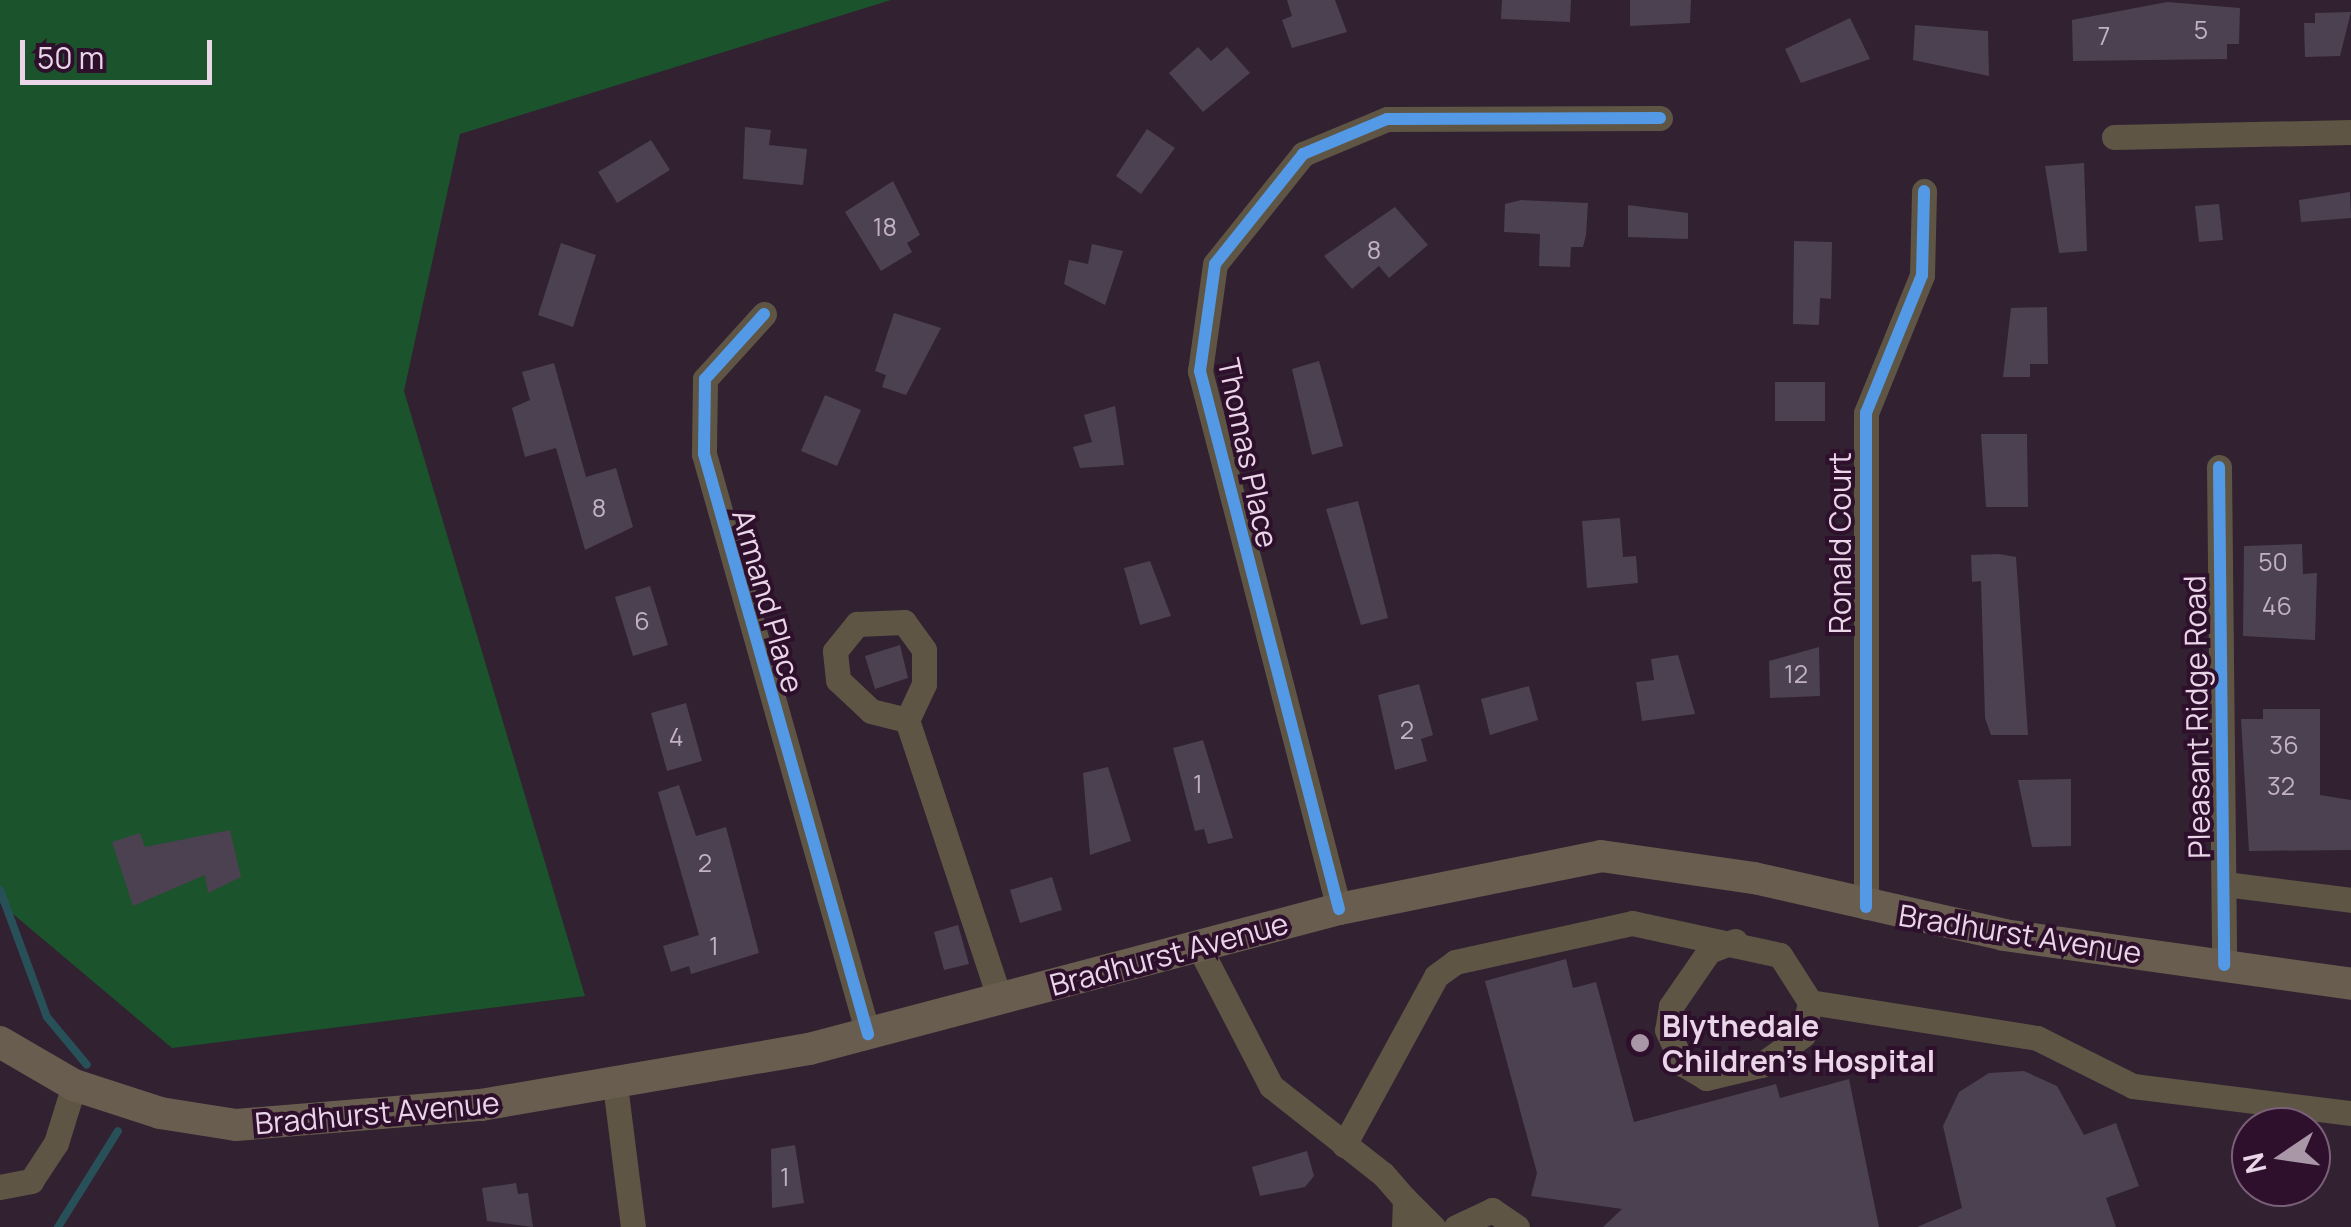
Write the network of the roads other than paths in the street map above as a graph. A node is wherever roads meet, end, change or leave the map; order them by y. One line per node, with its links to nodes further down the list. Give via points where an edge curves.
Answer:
1 (1660, 118): 11 (street, Thomas Place, via 1387,119 1303,154 1215,264 1200,371)
2 (2351, 132): 3 (street)
3 (2114, 137)
4 (1924, 192): 10 (street, Ronald Court, via 1922,275 1866,412)
5 (764, 314): 18 (street, Armand Place, via 705,379 704,454)
6 (2219, 467): 8 (street, Pleasant Ridge Road)
7 (906, 720): 16 (street)
8 (2225, 884): 9 (street, Pleasant Ridge Road); 14 (street, Pleasant Ridge Road)
9 (2351, 900)
10 (1866, 908): 11 (main road, Bradhurst Avenue, via 1744,876 1601,856); 14 (main road, Bradhurst Avenue)
11 (1339, 909): 13 (main road, Bradhurst Avenue)
12 (1735, 941): 17 (street, via 1780,954); 17 (street, via 1709,951 1672,1006 1667,1030 1682,1064 1706,1078 1761,1065 1803,1036); 23 (street, via 1632,923 1455,962 1436,976)
13 (1198, 946): 16 (main road, Bradhurst Avenue); 23 (street, via 1271,1086)
14 (2224, 966): 15 (main road, Bradhurst Avenue)
15 (2351, 984)
16 (1000, 999): 18 (main road, Bradhurst Avenue)
17 (1810, 1002): 22 (street, via 2037,1038 2133,1086)
18 (868, 1034): 21 (main road, Bradhurst Avenue)
19 (0, 1042): 20 (main road, Bradhurst Avenue)
20 (74, 1084): 21 (main road, Bradhurst Avenue, via 160,1114 236,1126 332,1122); 24 (street, via 56,1144 31,1181)
21 (616, 1085): 26 (street)
22 (2351, 1113)
23 (1344, 1145): 25 (street)
24 (0, 1187)
25 (1405, 1199): 27 (street); 28 (street)
26 (633, 1227)
27 (1404, 1227)
28 (1433, 1227)
29 (1456, 1227): 30 (street, via 1492,1210)
30 (1517, 1227)

